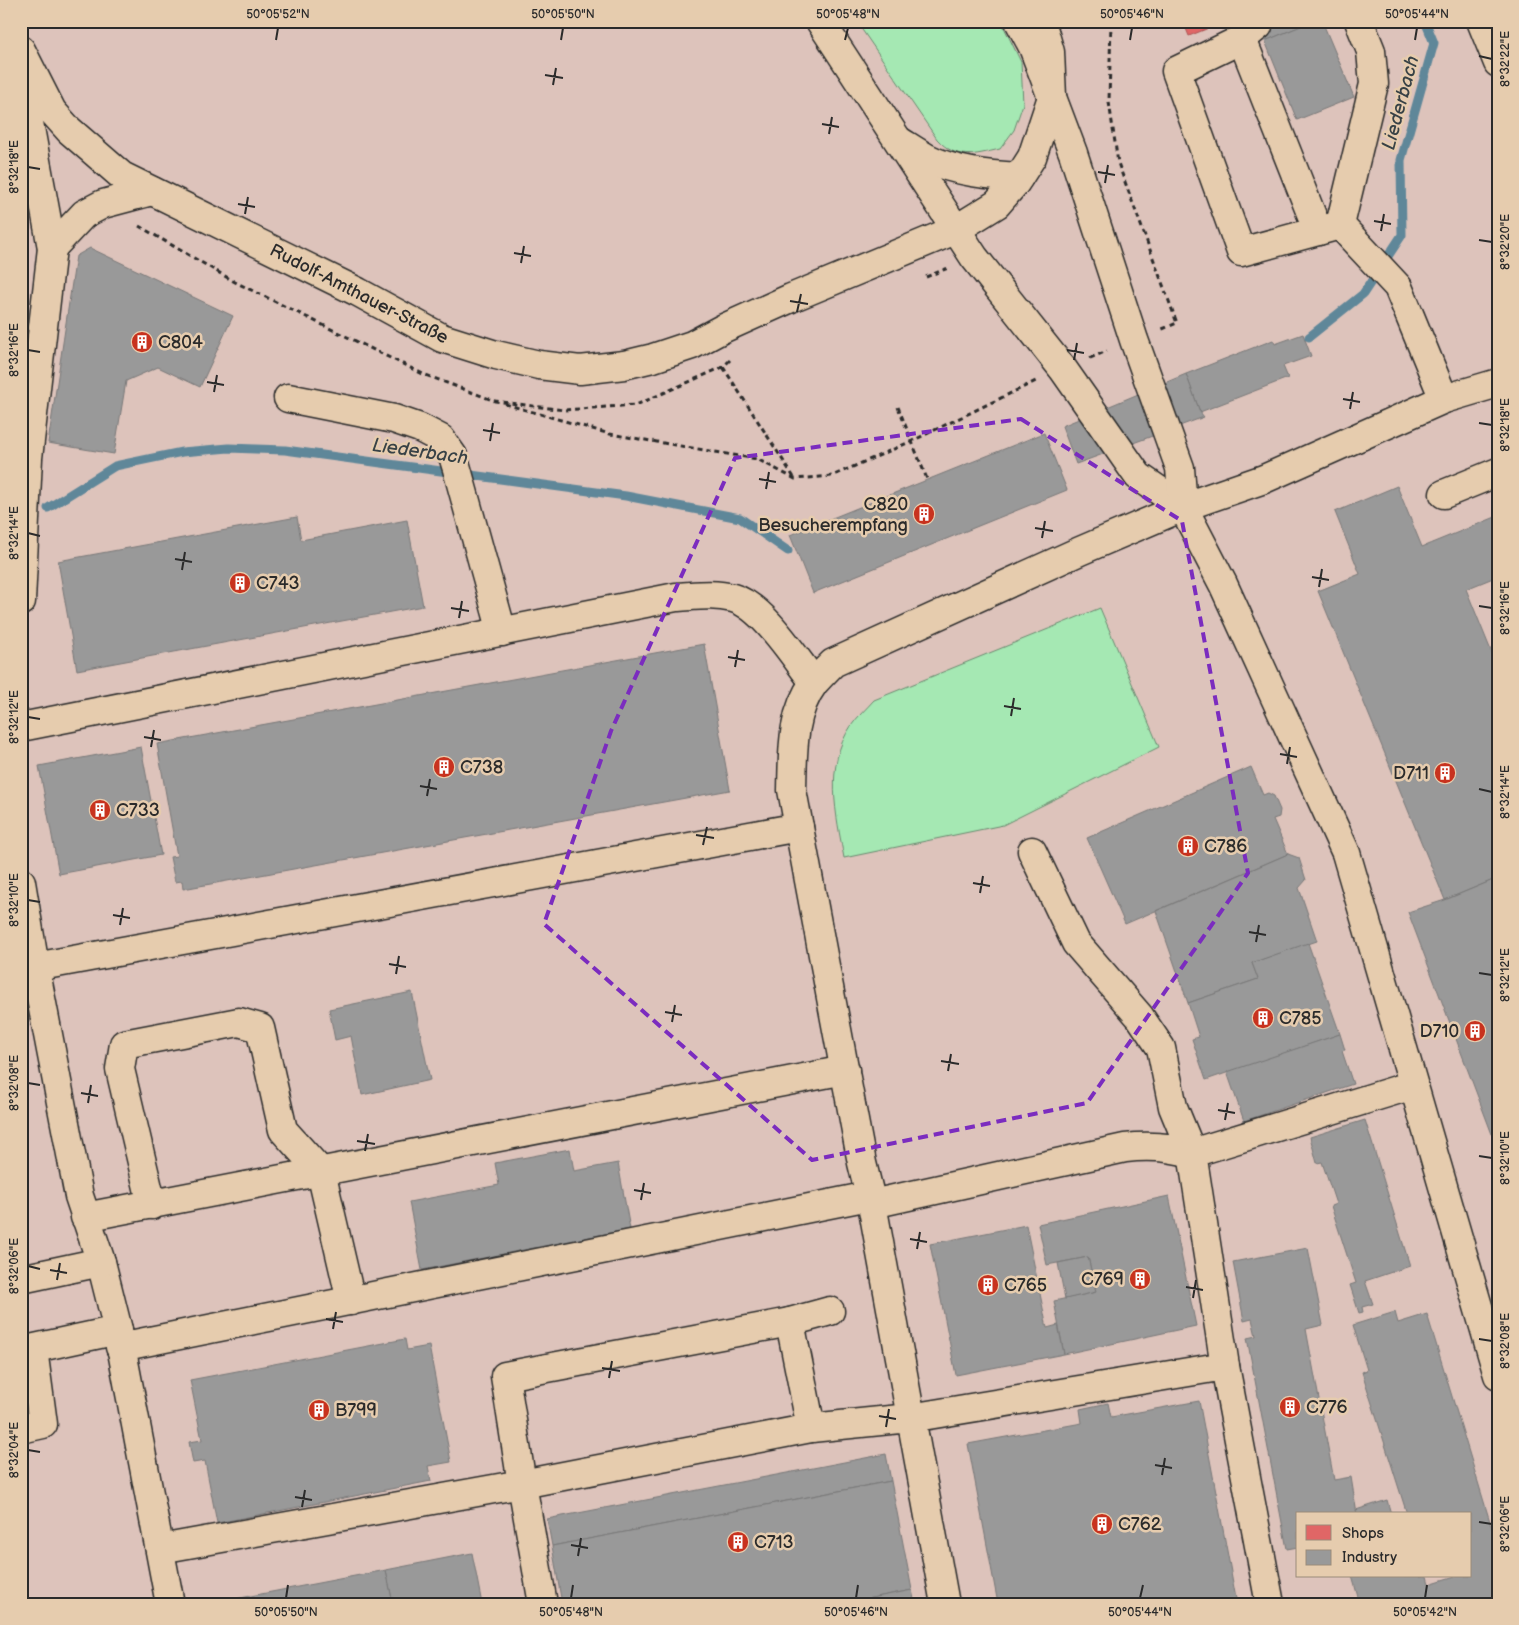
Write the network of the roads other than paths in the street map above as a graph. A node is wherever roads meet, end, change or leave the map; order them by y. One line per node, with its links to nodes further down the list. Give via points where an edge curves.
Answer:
1 (820, 21): 10 (street)
2 (1019, 21): 9 (street)
3 (1041, 21): 9 (street, via 1050,52)
4 (1359, 21): 13 (street, via 1371,51 1374,84)
5 (1481, 21): 7 (street)
6 (21, 50): 12 (street, Rudolf-Amthauer-Straße, via 52,111 122,176)
7 (1498, 64)
8 (21, 80): 15 (street)
9 (1052, 97): 11 (street, Rudolf-Amthauer-Straße, via 1032,157); 21 (street, via 1180,468)
10 (895, 138): 11 (street, via 928,158 952,167); 14 (street)
11 (1018, 176): 14 (street, Rudolf-Amthauer-Straße, via 997,204)
12 (152, 190): 14 (street, Rudolf-Amthauer-Straße, via 358,292 442,338 539,365 580,370 624,365 692,344 900,251); 15 (street, via 102,204 84,214)
13 (1329, 228): 13 (street, via 1250,33 1176,71 1241,252); 18 (street, via 1368,254 1398,287)
14 (955, 230): 21 (street, via 1063,369 1138,476)
15 (52, 248): 22 (street, via 28,458)
16 (1498, 383): 18 (street)
17 (288, 398): 23 (street, via 403,422 441,440 453,456)
18 (1444, 399): 21 (street, via 1264,479)
19 (1498, 472): 20 (street)
20 (1444, 494)
21 (1183, 507): 24 (street, via 833,663); 31 (street, via 1223,584 1346,853)
22 (21, 601)
23 (502, 632): 24 (street, via 676,597 734,598 761,615); 25 (street)
24 (814, 682): 26 (street, via 802,703 794,734 792,790)
25 (21, 727)
26 (799, 827): 29 (street); 30 (street)
27 (1032, 850): 32 (street, via 1076,943 1140,1017 1161,1048 1174,1107)
28 (21, 882): 29 (street)
29 (35, 967): 36 (street)
30 (844, 1070): 33 (street); 34 (street)
31 (1413, 1085): 32 (street); 45 (street)
32 (1192, 1153): 34 (street, via 1147,1145 1125,1148); 44 (street)
33 (321, 1172): 35 (street); 35 (street, via 283,1130 260,1028 239,1022 143,1040 124,1044 120,1069); 39 (street)
34 (871, 1200): 39 (street); 46 (street)
35 (152, 1204): 36 (street)
36 (85, 1217): 37 (street)
37 (101, 1262): 38 (street); 42 (street)
38 (21, 1279)
39 (351, 1301): 42 (street)
40 (830, 1311): 41 (street)
41 (790, 1322): 47 (street); 49 (street, via 505,1376)
42 (119, 1339): 43 (street); 50 (street)
43 (27, 1350): 48 (street, via 43,1424)
44 (1225, 1366): 46 (street); 54 (street)
45 (1498, 1375)
46 (910, 1418): 47 (street); 53 (street)
47 (811, 1428): 49 (street)
48 (21, 1429)
49 (522, 1484): 50 (street); 52 (street)
50 (160, 1549): 51 (street)
51 (170, 1604)
52 (543, 1604)
53 (945, 1604)
54 (1270, 1604)

